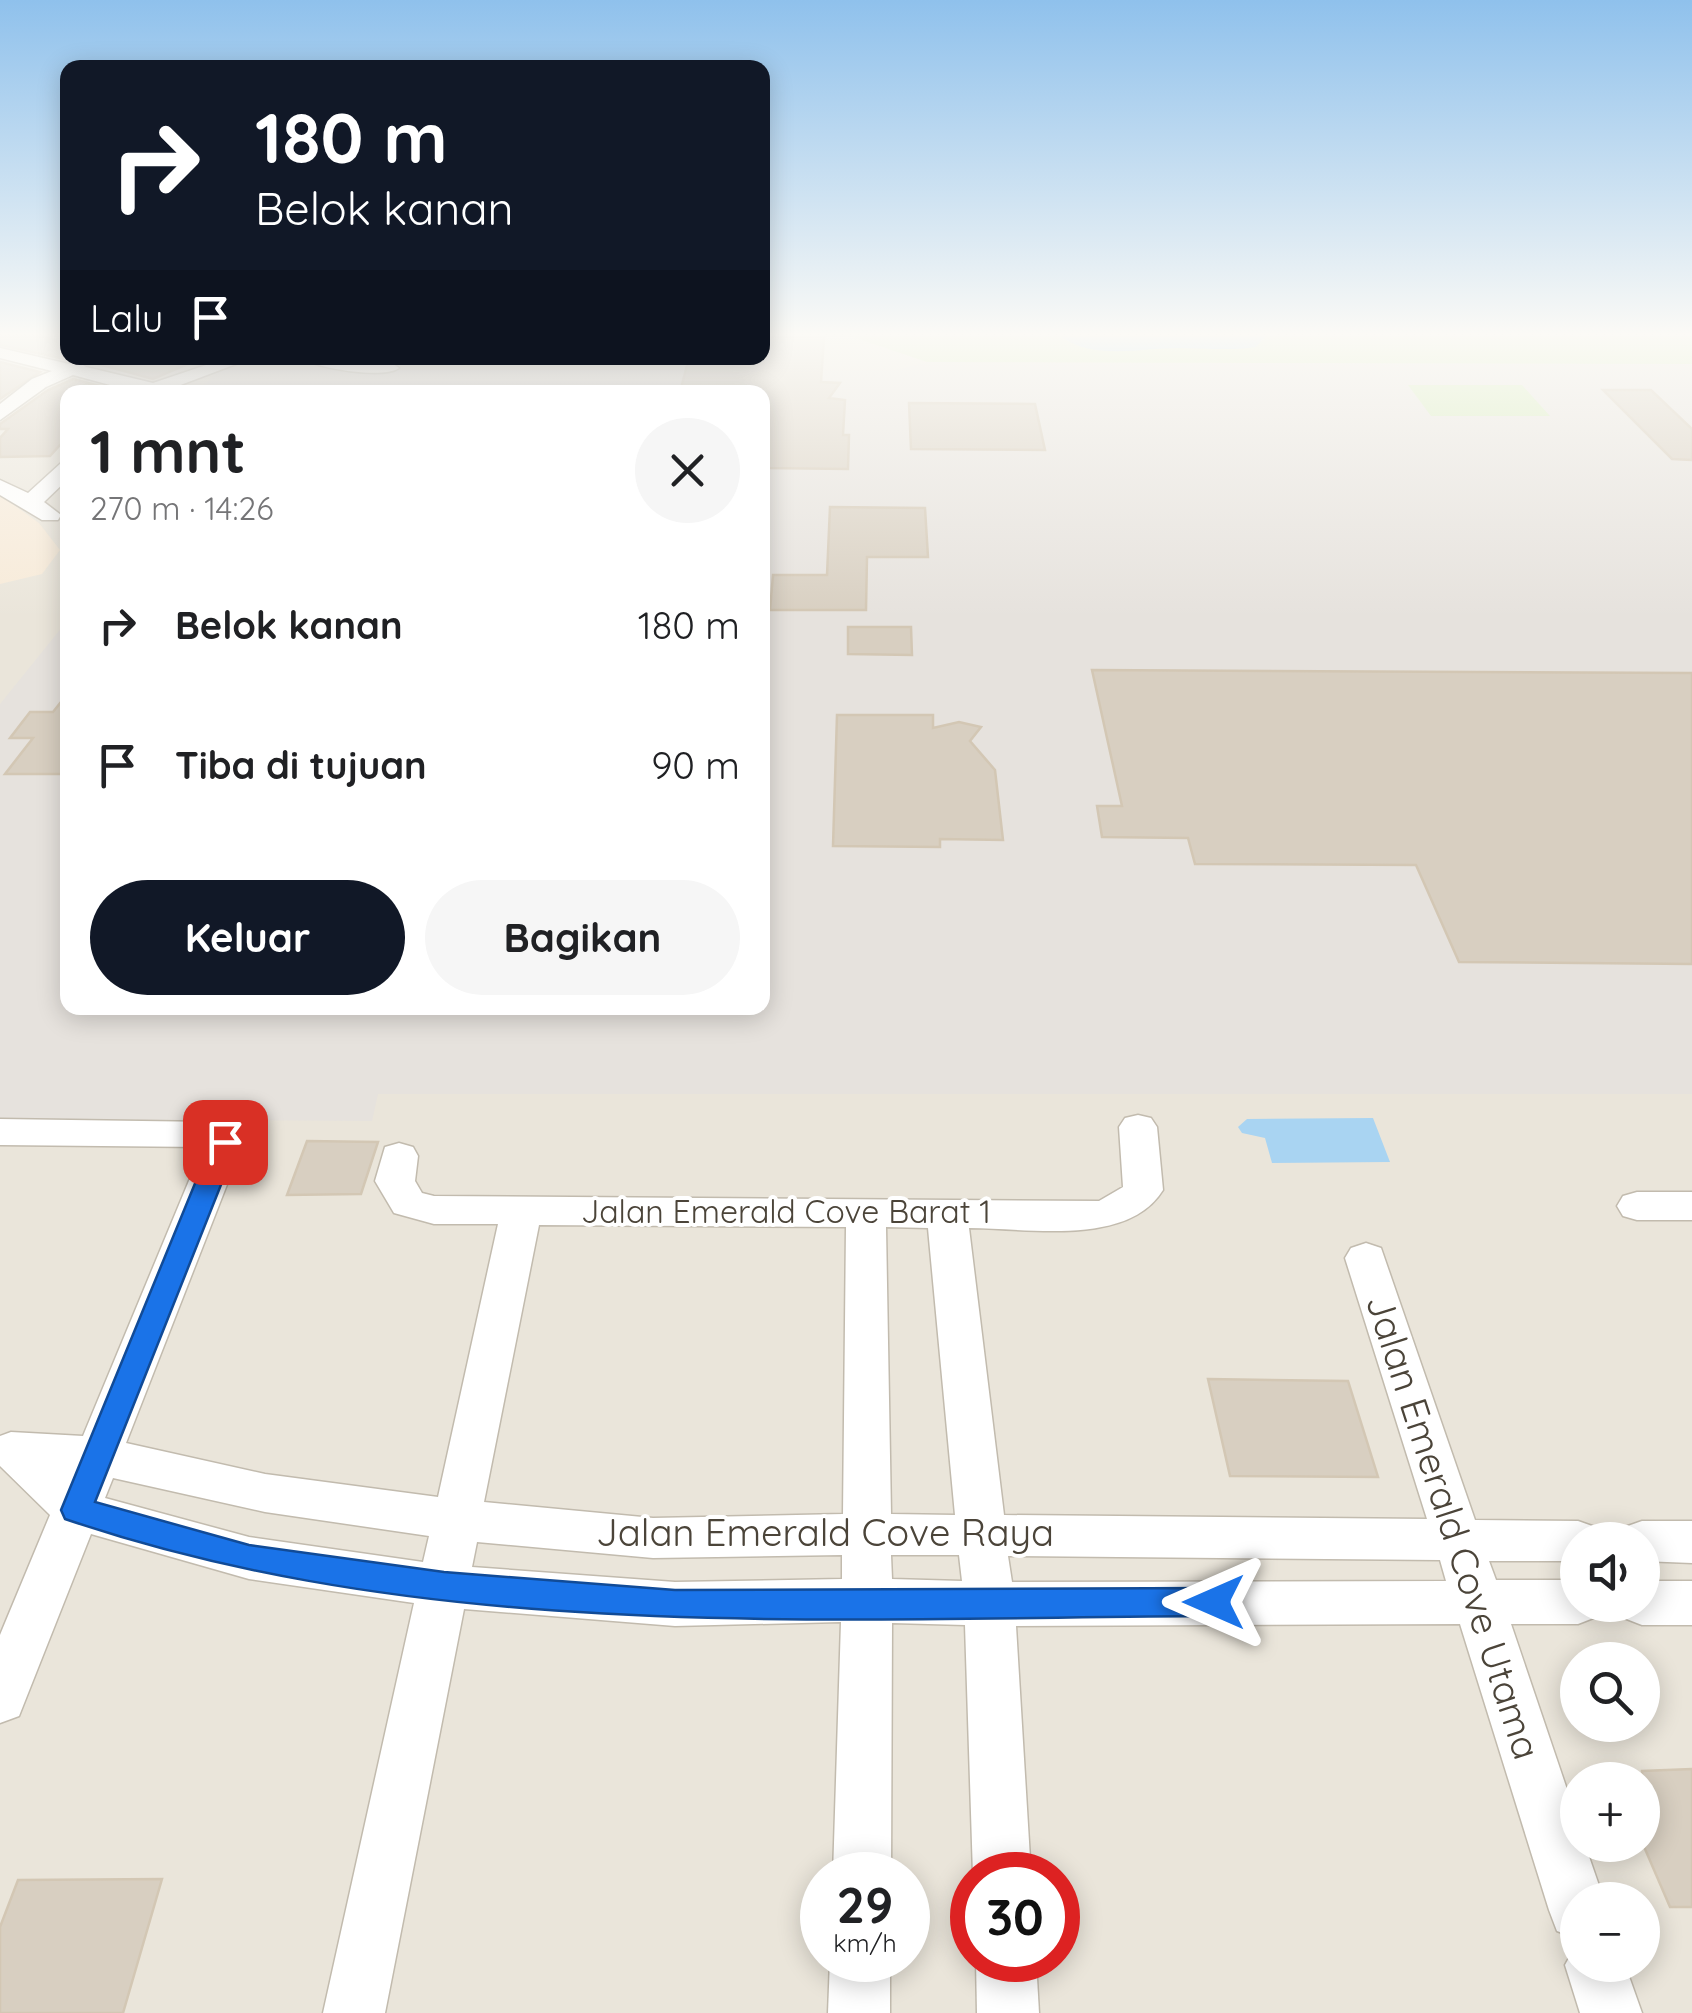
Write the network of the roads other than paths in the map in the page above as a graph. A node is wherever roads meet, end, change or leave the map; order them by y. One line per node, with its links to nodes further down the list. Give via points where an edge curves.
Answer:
1 (60, 479): 2 (street, via 40,510)
2 (0, 486)
3 (1138, 1127): 10 (street, Jalan Emerald Cove Barat 1, via 1143,1190 1120,1210)
4 (0, 1132): 13 (street, via 213,1136 225,1142)
5 (399, 1156): 8 (street, Jalan Emerald Cove Barat 1, via 395,1181 408,1202 434,1210)
6 (1637, 1206): 7 (street)
7 (1692, 1206)
8 (521, 1212): 9 (street, Jalan Emerald Cove Barat 1); 15 (street)
9 (866, 1212): 10 (street, Jalan Emerald Cove Barat 1); 16 (street)
10 (947, 1212): 17 (street)
11 (1366, 1258): 18 (street, Jalan Emerald Cove Utama)
12 (10, 1451): 13 (street, Jalan Emerald Cove Raya); 14 (street, Jalan Emerald Cove Raya)
13 (98, 1456): 14 (street); 15 (street, Jalan Emerald Cove Raya, via 265,1493)
14 (76, 1510): 22 (street, Jalan Emerald Cove Raya, via 249,1558); 29 (street)
15 (460, 1520): 16 (street, Jalan Emerald Cove Raya, via 653,1538); 22 (street)
16 (866, 1534): 17 (street, Jalan Emerald Cove Raya); 23 (street)
17 (981, 1534): 18 (street, Jalan Emerald Cove Raya); 28 (street)
18 (1457, 1540): 19 (street, Jalan Emerald Cove Raya); 24 (street, Jalan Emerald Cove Utama)
19 (1560, 1541)
20 (1660, 1541): 21 (street)
21 (1692, 1542)
22 (444, 1586): 23 (street, Jalan Emerald Cove Raya, via 675,1604); 36 (street)
23 (868, 1600): 28 (street, Jalan Emerald Cove Raya); 30 (street)
24 (1477, 1600): 25 (street, Jalan Emerald Cove Raya); 28 (street, Jalan Emerald Cove Raya); 32 (street, Jalan Emerald Cove Utama)
25 (1560, 1602)
26 (1660, 1602): 27 (street)
27 (1692, 1603)
28 (989, 1604): 31 (street)
29 (0, 1699)
30 (863, 1852)
31 (1001, 1852)
32 (1569, 1882)
33 (860, 1982): 37 (street)
34 (1007, 1982): 38 (street)
35 (1601, 1982): 39 (street)
36 (354, 2013)
37 (859, 2013)
38 (1008, 2013)
39 (1611, 2013)

